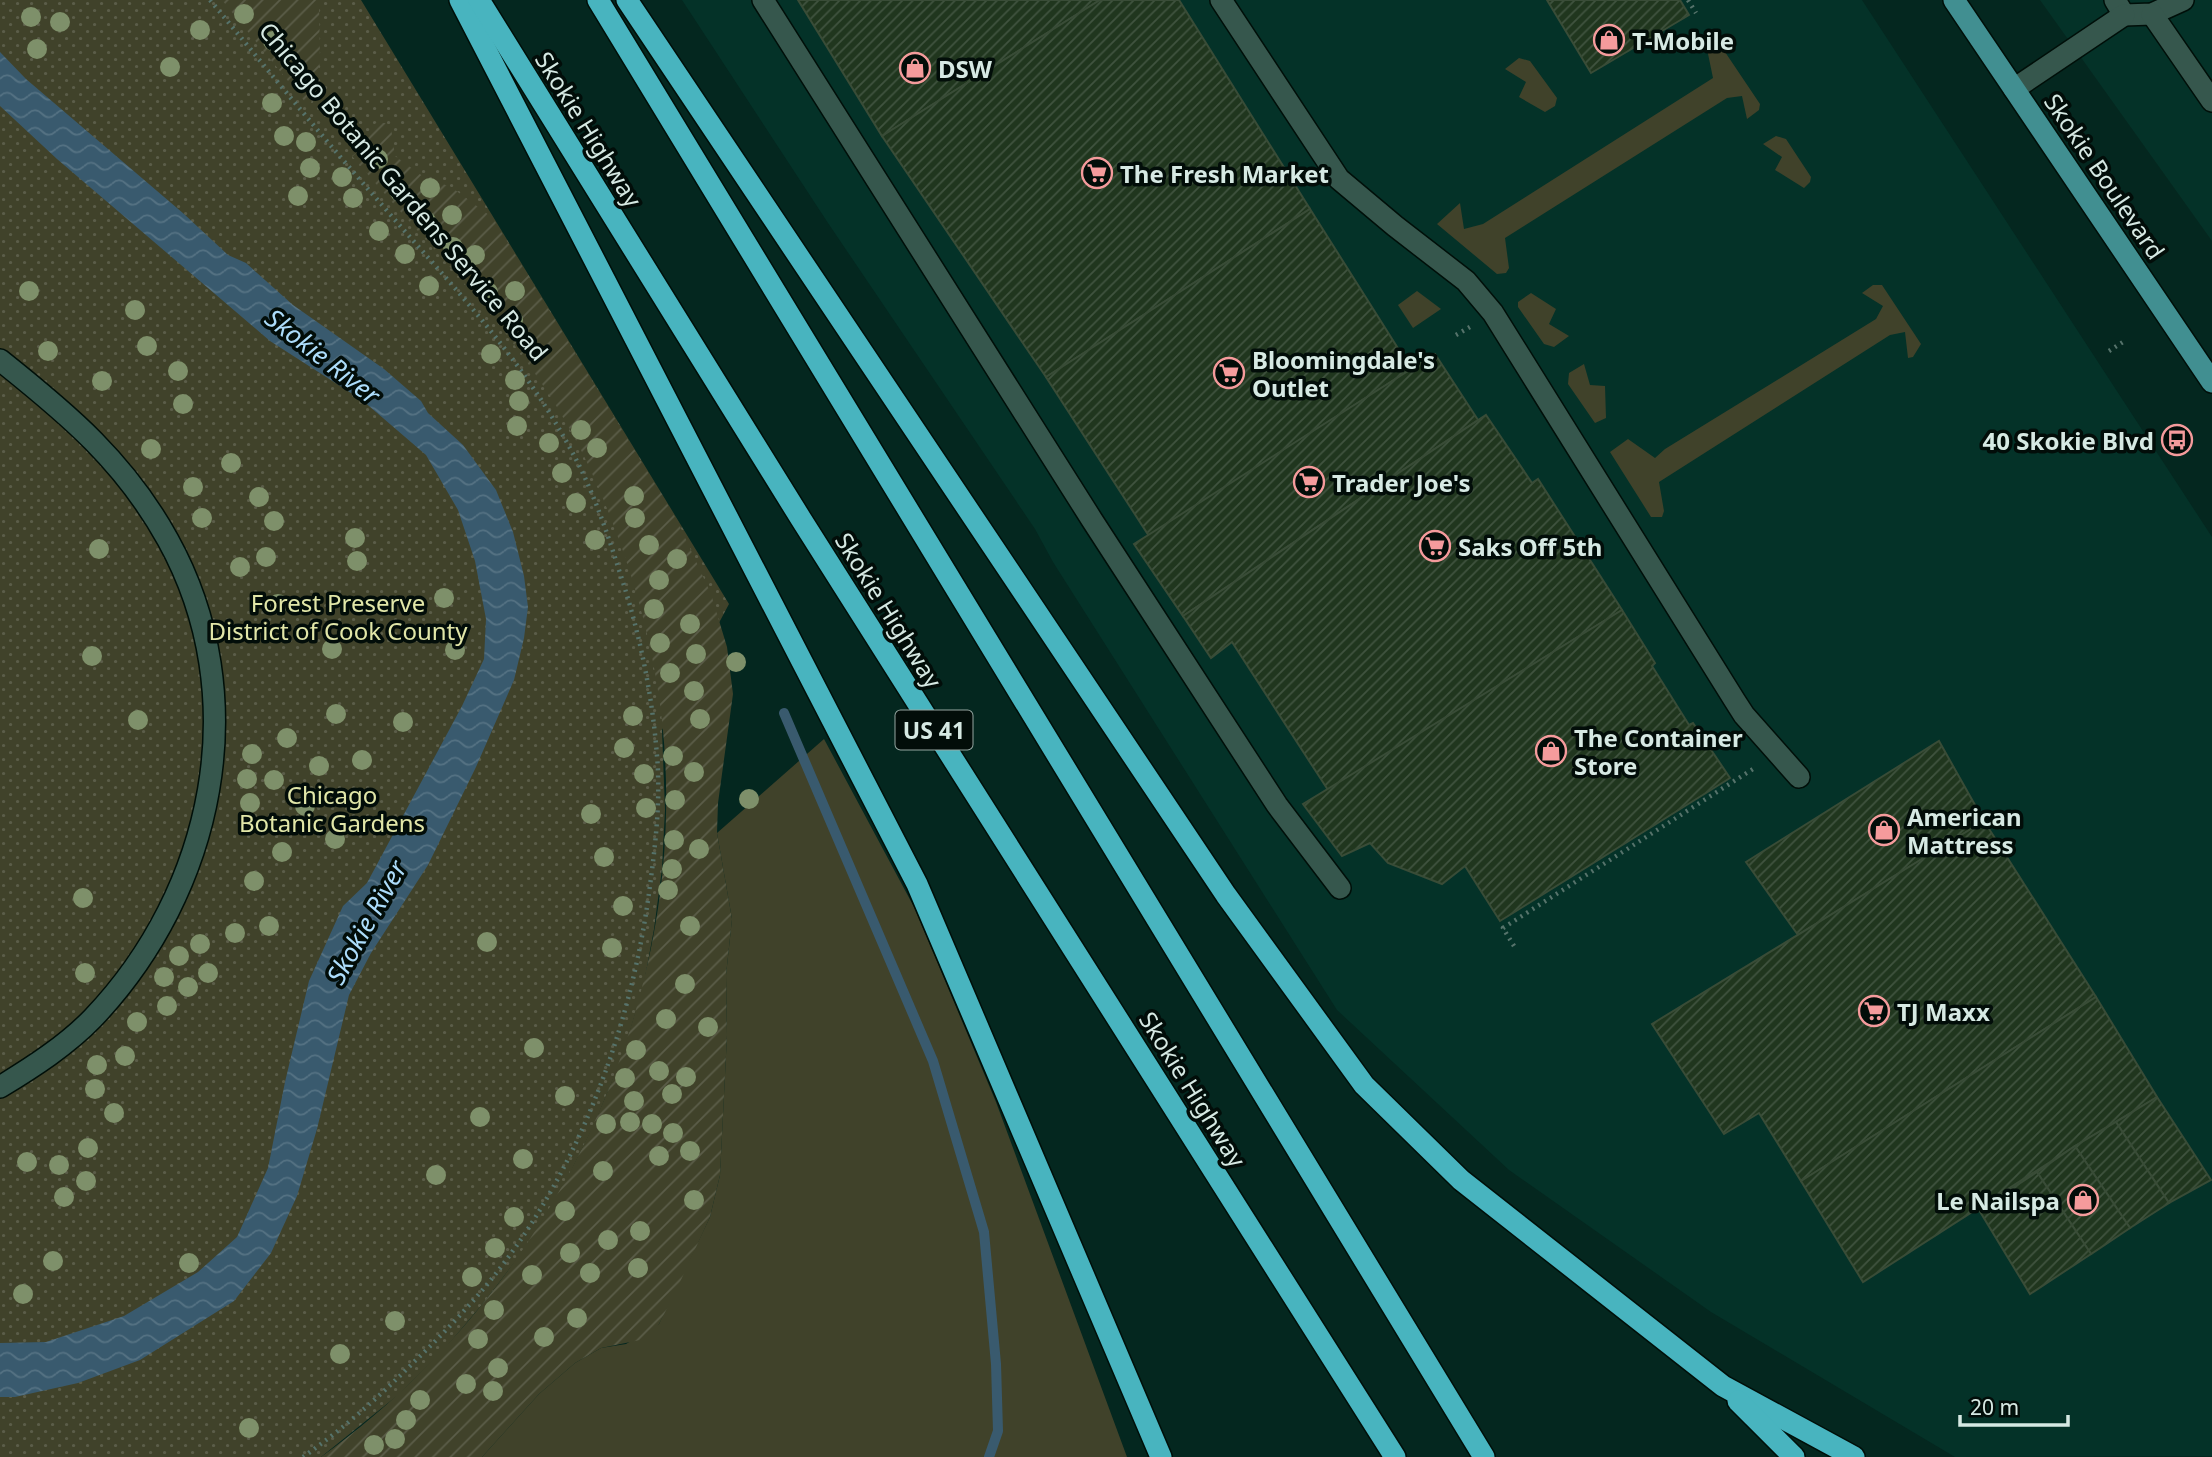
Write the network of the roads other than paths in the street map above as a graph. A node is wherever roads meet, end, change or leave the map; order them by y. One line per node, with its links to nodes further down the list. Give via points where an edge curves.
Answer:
1 (460, 0): 19 (highway, via 917,884)
2 (479, 0): 22 (highway, Skokie Highway / US 41, via 800,519)
3 (598, 0): 23 (highway)
4 (627, 0): 18 (highway, via 1226,895 1364,1085 1461,1180)
5 (763, 0): 16 (lane, via 1247,759)
6 (1222, 0): 15 (lane, via 1339,179 1466,281 1493,313 1735,701)
7 (1954, 0): 11 (main road, Skokie Boulevard)
8 (2183, 0): 10 (lane)
9 (2119, 8): 10 (lane); 11 (lane)
10 (2152, 14): 12 (lane)
11 (2014, 89): 14 (main road, Skokie Boulevard)
12 (2212, 101)
13 (0, 360): 17 (lane, via 89,434 143,499 169,541 201,620 212,664 214,710 208,795 192,858 152,943 92,1020)
14 (2212, 382)
15 (1799, 777)
16 (1340, 888)
17 (0, 1087)
18 (1723, 1386): 24 (highway); 25 (highway)
19 (1151, 1431): 20 (highway); 21 (highway)
20 (1149, 1457)
21 (1161, 1457)
22 (1395, 1457)
23 (1484, 1457)
24 (1794, 1457)
25 (1854, 1457)

